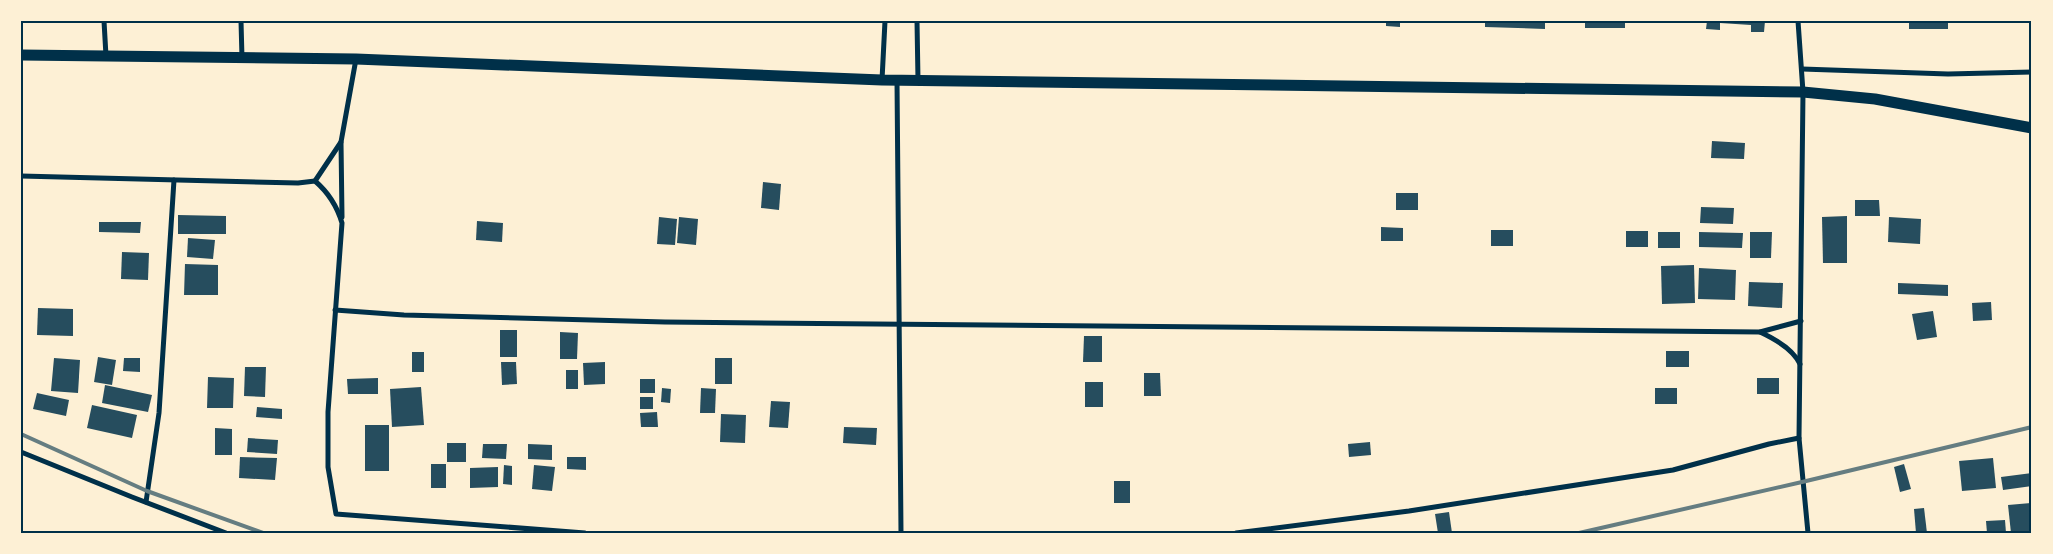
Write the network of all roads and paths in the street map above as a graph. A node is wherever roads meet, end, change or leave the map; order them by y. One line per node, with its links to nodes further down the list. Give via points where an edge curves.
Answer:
1 (104, 21): 7 (street)
2 (241, 21): 8 (street)
3 (885, 21): 12 (street)
4 (917, 21): 14 (street)
5 (1798, 21): 10 (street)
6 (21, 55): 7 (highway)
7 (106, 57): 8 (highway)
8 (242, 58): 9 (highway)
9 (356, 59): 12 (highway); 17 (street)
10 (1802, 69): 11 (street, via 1948,74); 15 (street)
11 (2032, 72)
12 (882, 80): 13 (highway)
13 (897, 80): 14 (highway); 24 (street)
14 (918, 80): 15 (highway)
15 (1803, 92): 16 (highway, via 1875,99); 23 (street)
16 (2032, 128)
17 (341, 142): 20 (street); 21 (street)
18 (21, 176): 19 (street)
19 (174, 180): 20 (street); 29 (street, via 159,413)
20 (315, 182): 21 (street, via 330,196)
21 (342, 223): 22 (street)
22 (335, 310): 24 (street, via 665,322); 31 (street, via 328,467 336,514)
23 (1801, 321): 25 (street); 26 (street)
24 (899, 324): 25 (street); 32 (street)
25 (1760, 332): 26 (street, via 1780,342)
26 (1800, 365): 27 (street)
27 (1799, 438): 33 (street, via 1673,470 1400,513); 34 (street)
28 (21, 452): 29 (street)
29 (146, 502): 30 (street)
30 (226, 533)
31 (584, 533)
32 (901, 533)
33 (1236, 533)
34 (1808, 533)

